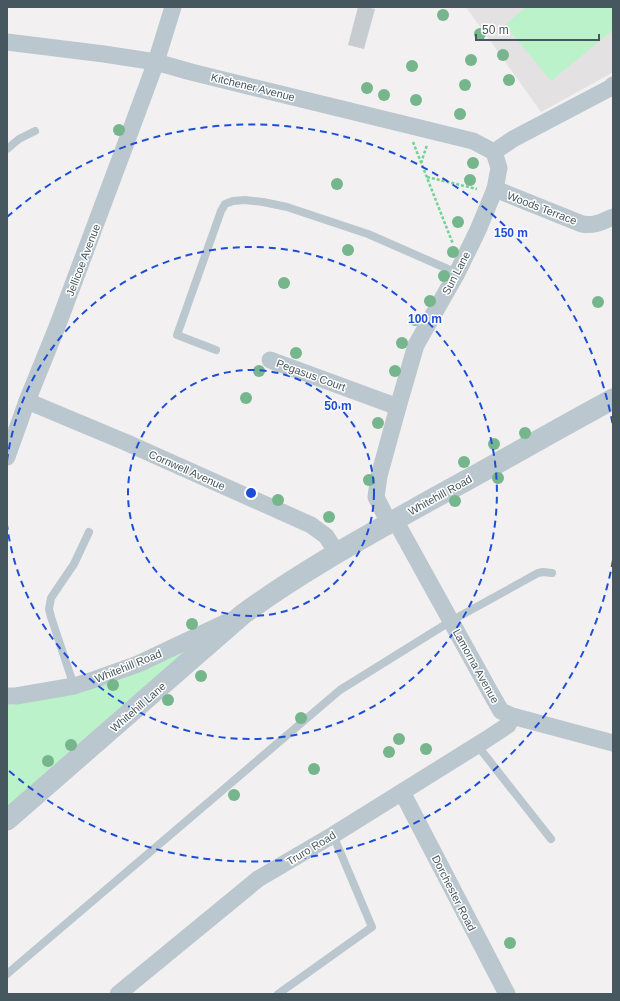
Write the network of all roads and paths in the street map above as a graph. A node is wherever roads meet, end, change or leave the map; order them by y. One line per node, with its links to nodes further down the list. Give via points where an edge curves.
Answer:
1 (173, 7): 3 (street, Jellicoe Avenue)
2 (7, 42): 3 (street, Kitchener Avenue)
3 (156, 62): 5 (street, Kitchener Avenue); 16 (street, Jellicoe Avenue, via 60,320)
4 (613, 85): 8 (street, via 513,139)
5 (406, 125): 8 (street, Kitchener Avenue, via 473,141); 9 (path)
6 (35, 130): 7 (lane)
7 (7, 149)
8 (494, 152): 10 (street, Sun Lane, via 499,168)
9 (427, 177): 10 (path); 12 (path)
10 (494, 192): 11 (street, Woods Terrace, via 582,224 596,224); 12 (street, Sun Lane)
11 (613, 217)
12 (459, 269): 13 (lane, via 368,234 287,207 245,200 233,201 225,204 220,211 177,335); 17 (street, Sun Lane, via 416,345)
13 (216, 350)
14 (270, 360): 17 (street, Pegasus Court)
15 (613, 399): 19 (street, Whitehill Road)
16 (27, 401): 18 (street, Jellicoe Avenue); 21 (street, Cornwell Avenue, via 310,525 326,536)
17 (398, 407): 19 (street, Sun Lane, via 379,476 376,497)
18 (7, 457)
19 (392, 521): 21 (street, Whitehill Road); 25 (street, Lamorna Avenue)
20 (89, 532): 26 (lane, via 74,564 51,598 49,608)
21 (337, 553): 23 (street, Whitehill Road)
22 (552, 573): 25 (lane, via 538,574)
23 (270, 595): 24 (street, Whitehill Lane)
24 (242, 615): 26 (street, Whitehill Road, via 138,664); 32 (street, Whitehill Lane)
25 (451, 621): 28 (street, Lamorna Avenue, via 500,709); 35 (lane, via 340,690)
26 (74, 686): 27 (street, Whitehill Road)
27 (7, 696)
28 (512, 716): 29 (street, Lamorna Avenue); 30 (street, Truro Road, via 507,727)
29 (613, 742)
30 (477, 745): 31 (street, Truro Road); 34 (lane)
31 (402, 792): 33 (street, Truro Road); 36 (street, Dorchester Road)
32 (7, 820)
33 (332, 835): 37 (street, Truro Road, via 258,879); 38 (lane, via 372,927)
34 (551, 840)
35 (7, 974)
36 (502, 993)
37 (118, 994)
38 (278, 994)

